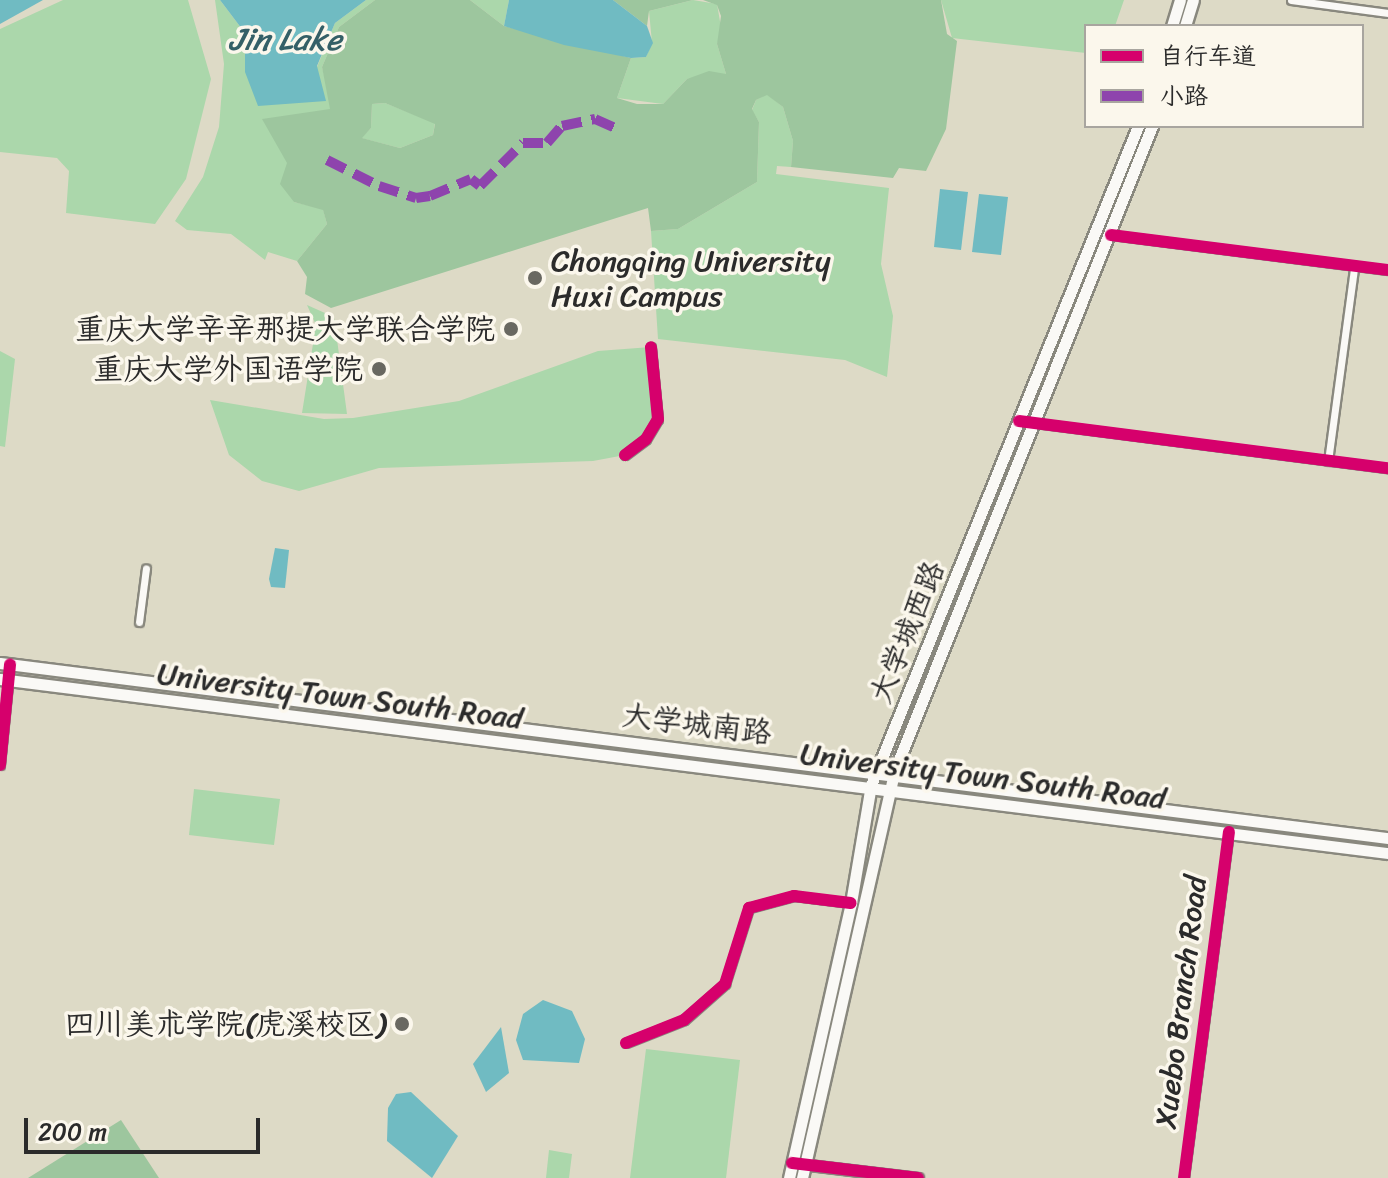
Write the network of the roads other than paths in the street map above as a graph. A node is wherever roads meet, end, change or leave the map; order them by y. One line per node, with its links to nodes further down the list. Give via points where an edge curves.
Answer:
1 (1180, 0): 5 (main road)
2 (1193, 0): 6 (main road)
3 (1291, 0): 4 (street)
4 (1388, 13)
5 (1173, 24)
6 (1186, 24)
7 (1137, 128): 13 (main road, 大学城西路)
8 (1151, 128): 9 (main road)
9 (1111, 235): 10 (street); 14 (main road)
10 (1354, 268): 11 (street); 16 (street)
11 (1388, 270)
12 (651, 347): 15 (street, via 658,419 646,439)
13 (1019, 421): 14 (street); 23 (main road, 大学城西路)
14 (1033, 423): 16 (street); 24 (main road)
15 (625, 455)
16 (1328, 461): 17 (street)
17 (1388, 468)
18 (146, 568): 19 (street)
19 (139, 622)
20 (5, 663): 21 (street); 23 (main road, 大学城南路)
21 (5, 679): 22 (street); 25 (main road, University Town South Road)
22 (0, 765)
23 (876, 769): 24 (main road, 大学城南路); 25 (main road, 大学城西路)
24 (894, 772): 26 (main road); 28 (main road, 大学城南路)
25 (871, 785): 26 (main road, University Town South Road); 30 (main road, 大学城西路)
26 (890, 786): 27 (main road, University Town South Road); 32 (main road)
27 (1229, 832): 29 (main road, University Town South Road); 36 (street, Xuebo Branch Road)
28 (1388, 838)
29 (1388, 853)
30 (851, 903): 31 (street, via 794,896 749,908 725,984 684,1020); 32 (main road, 大学城西路)
31 (626, 1043)
32 (798, 1164): 33 (main road, 大学城西路); 34 (main road); 35 (street)
33 (789, 1178)
34 (802, 1178)
35 (918, 1178)
36 (1184, 1178)

